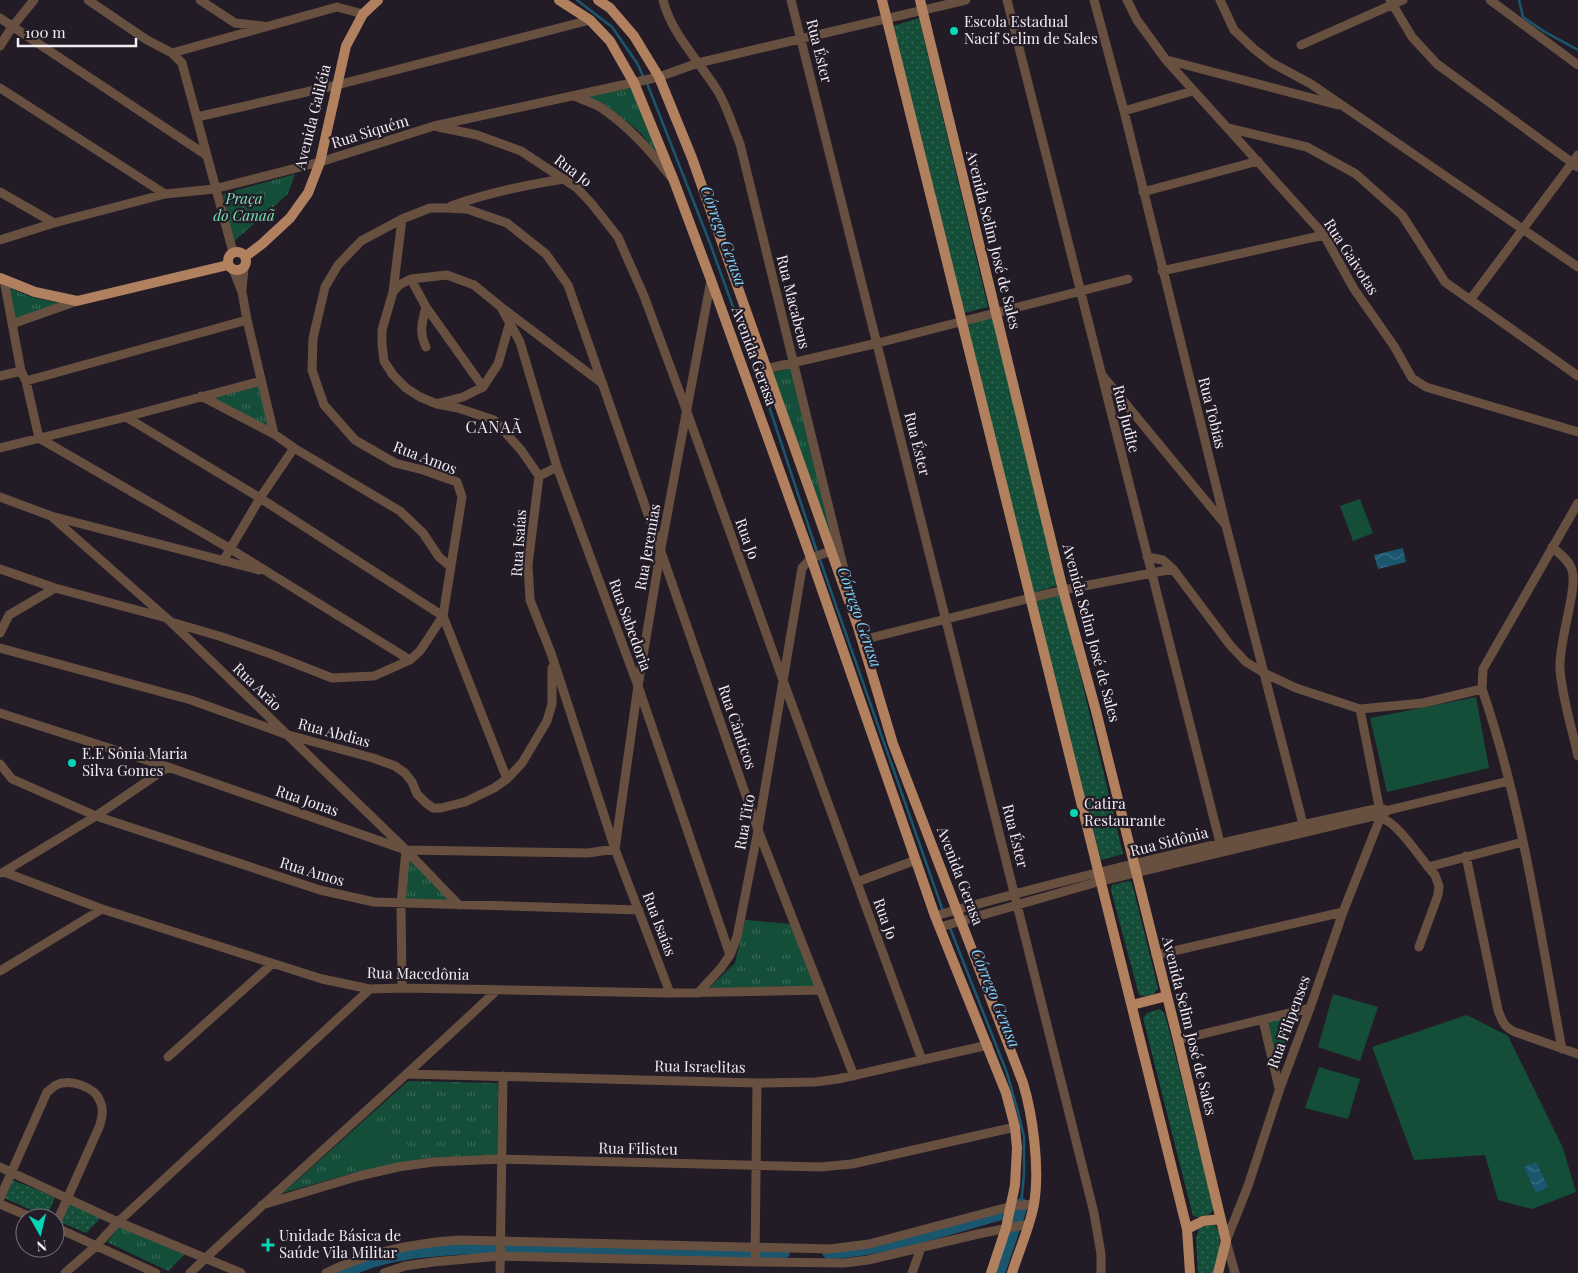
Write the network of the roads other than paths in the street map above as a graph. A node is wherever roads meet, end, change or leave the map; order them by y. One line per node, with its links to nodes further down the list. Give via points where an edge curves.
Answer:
1 (34, 0): 24 (street)
2 (88, 0): 28 (street, via 146,40)
3 (200, 0): 23 (street, via 235,23)
4 (377, 0): 19 (main road, Avenida Galiléia)
5 (559, 0): 22 (main road, Avenida Gerasa)
6 (598, 0): 32 (main road, Avenida Gerasa, via 610,8 634,36)
7 (662, 0): 30 (street, Rua Macabeus, via 674,27)
8 (791, 0): 25 (street, Rua Éster)
9 (882, 0): 21 (main road)
10 (966, 0): 18 (street)
11 (1007, 0): 69 (street, Rua Judite)
12 (1094, 0): 39 (street, Rua Tobias)
13 (1127, 0): 29 (street, Rua Gaivotas, via 1137,20)
14 (1220, 0): 38 (street, via 1234,30 1254,49)
15 (1403, 0): 17 (street)
16 (1490, 0): 31 (street)
17 (1391, 2): 26 (street); 46 (street, via 1412,36 1437,64)
18 (921, 5): 21 (street); 76 (main road, Avenida Selim José de Sales)
19 (363, 14): 23 (street, via 337,7); 34 (main road, Avenida Galiléia, via 346,46)
20 (0, 18): 24 (street)
21 (886, 18): 25 (street); 78 (main road)
22 (590, 20): 33 (main road, Avenida Gerasa, via 610,41); 34 (street)
23 (268, 26): 28 (street)
24 (12, 27): 27 (street); 43 (street)
25 (802, 40): 30 (street); 81 (street, Rua Éster)
26 (1301, 45)
27 (0, 46)
28 (172, 52): 40 (street, via 182,63)
29 (1166, 60): 36 (street, Rua Gaivotas); 38 (street)
30 (698, 64): 32 (street); 83 (street, Rua Macabeus, via 718,92 740,144)
31 (1578, 65)
32 (656, 78): 33 (street); 84 (main road, Avenida Gerasa, via 692,158)
33 (637, 82): 37 (street, Rua Siquém); 48 (main road, Avenida Gerasa)
34 (337, 85): 40 (street); 45 (main road, Avenida Galiléia)
35 (0, 88): 52 (street)
36 (1193, 91): 39 (street); 42 (street, Rua Gaivotas)
37 (574, 96): 41 (street, Rua Siquém); 48 (street, via 601,108 626,127)
38 (1345, 107): 56 (street)
39 (1124, 111): 51 (street, Rua Tobias)
40 (197, 117): 43 (street)
41 (434, 126): 45 (street, Rua Siquém); 47 (street, Rua Jo, via 477,134 521,151)
42 (1228, 128): 44 (street, Rua Gaivotas); 72 (street, via 1307,147 1356,174 1402,215 1445,282)
43 (206, 154): 49 (street)
44 (1258, 161): 51 (street); 57 (street, Rua Gaivotas)
45 (320, 162): 49 (street, Rua Siquém); 60 (main road, Avenida Galiléia, via 308,193 290,218)
46 (1576, 162): 56 (street)
47 (564, 179): 53 (street, Rua Amos, via 523,185); 95 (street, Rua Jo, via 592,204 618,236)
48 (674, 181): 68 (main road, Avenida Gerasa)
49 (214, 189): 52 (street, Rua Siquém); 59 (street)
50 (0, 192): 55 (street)
51 (1143, 192): 64 (street, Rua Tobias)
52 (165, 194): 55 (street, Rua Siquém)
53 (445, 208): 54 (street, Rua Amos, via 430,208); 91 (street, Rua Amos, via 467,209 507,223 546,254 568,285)
54 (402, 219): 71 (street); 116 (street, Rua Amos, via 361,241 338,265 325,287 313,338 312,370 324,405 355,440 395,463 456,482 462,497)
55 (54, 223): 58 (street, Rua Siquém)
56 (1523, 228): 62 (street); 72 (street)
57 (1324, 236): 64 (street); 97 (street, Rua Gaivotas, via 1412,378 1426,387)
58 (0, 240)
59 (233, 252): 60 (main road); 61 (main road, via 228,258)
60 (246, 256): 63 (main road)
61 (231, 267): 63 (main road); 70 (street); 73 (main road)
62 (1578, 267)
63 (244, 268): 70 (street)
64 (1162, 270): 108 (street, Rua Tobias)
65 (2, 279): 73 (main road, via 35,292); 80 (street)
66 (411, 279): 71 (street); 74 (street); 75 (street, via 447,275 474,284)
67 (1128, 279): 69 (street)
68 (711, 280): 95 (street, Rua Jeremias); 113 (main road, Avenida Gerasa)
69 (1080, 291): 76 (street); 86 (street, Rua Judite)
70 (242, 292): 77 (street)
71 (392, 292): 94 (street, via 382,330 384,361 406,388)
72 (1470, 300): 88 (street)
73 (77, 301): 80 (street)
74 (426, 307): 82 (street, via 421,325); 92 (street)
75 (501, 307): 79 (street, Rua Sabedoria); 91 (street)
76 (996, 312): 78 (street); 122 (main road, Avenida Selim José de Sales)
77 (247, 320): 89 (street); 90 (street)
78 (961, 320): 81 (street); 123 (main road)
79 (510, 322): 92 (street, via 498,364); 102 (street, Rua Sabedoria, via 520,342)
80 (12, 324): 85 (street)
81 (878, 343): 83 (street); 125 (street, Rua Éster)
82 (426, 347)
83 (794, 362): 84 (street); 127 (street, Rua Macabeus)
84 (766, 369): 112 (main road, Avenida Gerasa)
85 (21, 371): 87 (street); 89 (street)
86 (1101, 372): 108 (street); 114 (street, Rua Judite)
87 (0, 376)
88 (1578, 376)
89 (26, 381): 99 (street)
90 (261, 381): 93 (street); 98 (street)
91 (603, 384): 111 (street, Rua Cânticos)
92 (483, 387): 94 (street)
93 (201, 396): 96 (street); 98 (street)
94 (437, 404): 103 (street, via 494,420)
95 (687, 412): 111 (street, Rua Jeremias); 134 (street, Rua Jo)
96 (126, 417): 99 (street); 105 (street)
97 (1578, 432)
98 (274, 434): 101 (street)
99 (39, 438): 100 (street); 110 (street)
100 (0, 448)
101 (294, 448): 105 (street); 116 (street, via 400,511)
102 (557, 467): 103 (street); 135 (street, Rua Sabedoria)
103 (539, 476): 131 (street, Rua Isaías, via 528,565 530,600)
104 (0, 496): 107 (street)
105 (260, 498): 110 (street); 124 (street)
106 (1578, 503): 109 (street)
107 (51, 516): 115 (street); 126 (street, Rua Arão)
108 (1226, 526): 133 (street, Rua Tobias)
109 (1552, 547): 136 (street, via 1483,669); 140 (street, via 1572,570 1573,584 1560,668)
110 (229, 548): 115 (street); 119 (street)
111 (661, 548): 135 (street, Rua Jeremias); 148 (street, Rua Cânticos)
112 (829, 552): 113 (street); 127 (main road, Avenida Gerasa)
113 (813, 557): 134 (street, Rua Tito, via 802,568); 154 (main road, Avenida Gerasa)
114 (1147, 557): 118 (street, via 1163,560); 120 (street, Rua Judite)
115 (223, 561): 119 (street)
116 (450, 566): 124 (street, Rua Amos)
117 (0, 569): 121 (street, Rua Amos)
118 (1173, 569): 120 (street); 133 (street, via 1230,646 1246,662)
119 (268, 572): 132 (street)
120 (1151, 572): 122 (street); 150 (street, Rua Judite)
121 (55, 588): 126 (street, Rua Amos); 128 (street, via 10,615)
122 (1063, 590): 123 (street); 156 (main road, Avenida Selim José de Sales)
123 (1030, 598): 125 (street); 158 (main road)
124 (443, 616): 132 (street, Rua Amos, via 420,651); 143 (street)
125 (947, 618): 129 (street); 160 (street, Rua Éster)
126 (168, 620): 132 (street, Rua Amos, via 332,678 374,676); 139 (street, Rua Arão)
127 (858, 627): 129 (main road, Avenida Gerasa)
128 (0, 633)
129 (862, 640): 167 (main road, Avenida Gerasa)
130 (0, 648): 139 (street, Rua Abdias, via 191,700)
131 (551, 653): 143 (street, Rua Abdias, via 552,704 547,721 522,763); 151 (street, Rua Isaías)
132 (410, 660)
133 (1264, 673): 137 (street, via 1296,688); 147 (street, Rua Tobias)
134 (784, 684): 148 (street, Rua Tito); 159 (street, Rua Jo)
135 (638, 686): 151 (street, Rua Jeremias); 171 (street, Rua Sabedoria)
136 (1482, 689): 137 (street, via 1423,702); 144 (street)
137 (1360, 709): 145 (street)
138 (0, 713): 142 (street, Rua Jonas)
139 (285, 734): 143 (street, Rua Abdias, via 395,766 406,773 417,794 433,808 465,802); 152 (street, Rua Arão)
140 (1578, 756)
141 (0, 764): 146 (street, Rua Amos, via 12,779)
142 (168, 767): 146 (street); 152 (street, Rua Jonas)
143 (507, 779)
144 (1509, 782): 145 (street, Rua Sidônia); 149 (street)
145 (1383, 812): 147 (street, Rua Sidônia); 155 (street); 166 (street, Rua Filipenses)
146 (96, 816): 157 (street); 161 (street, Rua Amos, via 320,890 374,902)
147 (1304, 828): 150 (street, Rua Sidônia)
148 (758, 830): 171 (street, Rua Tito, via 737,937); 178 (street, Rua Cânticos)
149 (1523, 842): 153 (street); 187 (street)
150 (1221, 847): 156 (street, Rua Sidônia)
151 (615, 849): 152 (street, Rua Jonas, via 588,853); 165 (street, Rua Isaías)
152 (406, 850): 161 (street); 163 (street, Rua Arão)
153 (1466, 856): 155 (street); 187 (street, via 1502,1023 1515,1032)
154 (916, 860): 159 (street); 167 (main road, Avenida Gerasa)
155 (1428, 867): 170 (street, via 1439,886)
156 (1135, 869): 158 (street, Rua Sidônia); 172 (main road, Avenida Selim José de Sales)
157 (2, 873): 164 (street, Rua Macedônia)
158 (1100, 877): 160 (street, Rua Sidônia); 162 (street, Rua Sidônia); 182 (main road)
159 (857, 882): 190 (street, Rua Jo)
160 (1016, 894): 162 (street, Rua Éster); 167 (street, Rua Sidônia)
161 (401, 903): 163 (street, Rua Amos); 175 (street)
162 (1018, 904): 168 (street, Rua Sidônia); 230 (street, Rua Éster, via 1094,1213)
163 (459, 906): 165 (street, Rua Amos)
164 (102, 909): 173 (street, Rua Macedônia); 174 (street)
165 (639, 910): 179 (street, Rua Isaías)
166 (1343, 912): 172 (street); 183 (street, Rua Filipenses)
167 (946, 913): 168 (main road, Avenida Gerasa); 169 (main road, Avenida Gerasa)
168 (958, 921): 169 (street, Rua Sidônia); 205 (main road, Avenida Gerasa, via 1028,1101 1034,1135 1036,1187)
169 (942, 926): 186 (main road, Avenida Gerasa)
170 (1419, 947)
171 (730, 955): 180 (street, Rua Tito)
172 (1156, 955): 181 (main road, Avenida Selim José de Sales)
173 (272, 964): 176 (street, Rua Macedônia); 189 (street)
174 (0, 971)
175 (402, 988): 176 (street, Rua Macedônia); 177 (street, Rua Macedônia)
176 (370, 989): 209 (street)
177 (496, 990): 179 (street, Rua Macedônia); 191 (street)
178 (820, 990): 180 (street, Rua Macedônia); 193 (street, Rua Cânticos)
179 (670, 993): 180 (street, Rua Macedônia)
180 (698, 993)
181 (1167, 996): 182 (main road); 185 (main road, Avenida Selim José de Sales)
182 (1132, 1006): 212 (main road)
183 (1310, 1008): 184 (street); 195 (street, Rua Filipenses)
184 (1263, 1020): 185 (street); 195 (street)
185 (1178, 1040): 208 (main road, Avenida Selim José de Sales)
186 (988, 1045): 190 (street, Rua Israelitas); 196 (main road, Avenida Gerasa)
187 (1562, 1049): 188 (street)
188 (1578, 1054)
189 (168, 1057)
190 (922, 1060): 193 (street, Rua Israelitas)
191 (408, 1074): 192 (street, Rua Israelitas); 204 (street)
192 (503, 1076): 194 (street, Rua Israelitas); 197 (street)
193 (854, 1076): 194 (street, Rua Israelitas, via 815,1082)
194 (757, 1083): 198 (street)
195 (1280, 1088): 214 (street, Rua Filipenses)
196 (1015, 1127): 198 (street, Rua Filisteu, via 852,1164); 205 (main road, Avenida Gerasa)
197 (502, 1159): 198 (street, Rua Filisteu); 204 (street, Rua Filisteu, via 398,1167); 216 (street)
198 (757, 1166): 218 (street)
199 (0, 1167): 200 (street)
200 (12, 1172): 201 (street); 202 (street); 202 (street, via 47,1092 57,1084 81,1084 94,1092 103,1112)
201 (0, 1198)
202 (67, 1198): 206 (street); 209 (street)
203 (0, 1204): 207 (street)
204 (262, 1206): 219 (street)
205 (1021, 1206): 210 (main road, Avenida Gerasa); 211 (main road); 218 (street, via 869,1244)
206 (63, 1208)
207 (15, 1210)
208 (1221, 1219): 212 (main road, via 1203,1221); 214 (main road, Avenida Selim José de Sales)
209 (118, 1222): 215 (street); 219 (street)
210 (1025, 1225): 211 (street); 229 (main road, Avenida Gerasa)
211 (1009, 1227): 217 (street); 228 (main road)
212 (1187, 1229): 231 (main road)
213 (65, 1232): 215 (street)
214 (1226, 1242): 232 (main road, Avenida Selim José de Sales); 233 (street)
215 (96, 1246): 220 (street); 221 (street)
216 (500, 1248): 218 (street); 218 (street); 224 (street, via 460,1240 408,1245); 225 (street); 226 (street)
217 (921, 1248): 218 (street, via 844,1262); 227 (street)
218 (755, 1255)
219 (206, 1258): 222 (street); 223 (street)
220 (66, 1273)
221 (156, 1273)
222 (190, 1273)
223 (241, 1273)
224 (326, 1273)
225 (384, 1273)
226 (500, 1273)
227 (912, 1273)
228 (991, 1273)
229 (1012, 1273)
230 (1101, 1273)
231 (1190, 1273)
232 (1218, 1273)
233 (1235, 1273)

